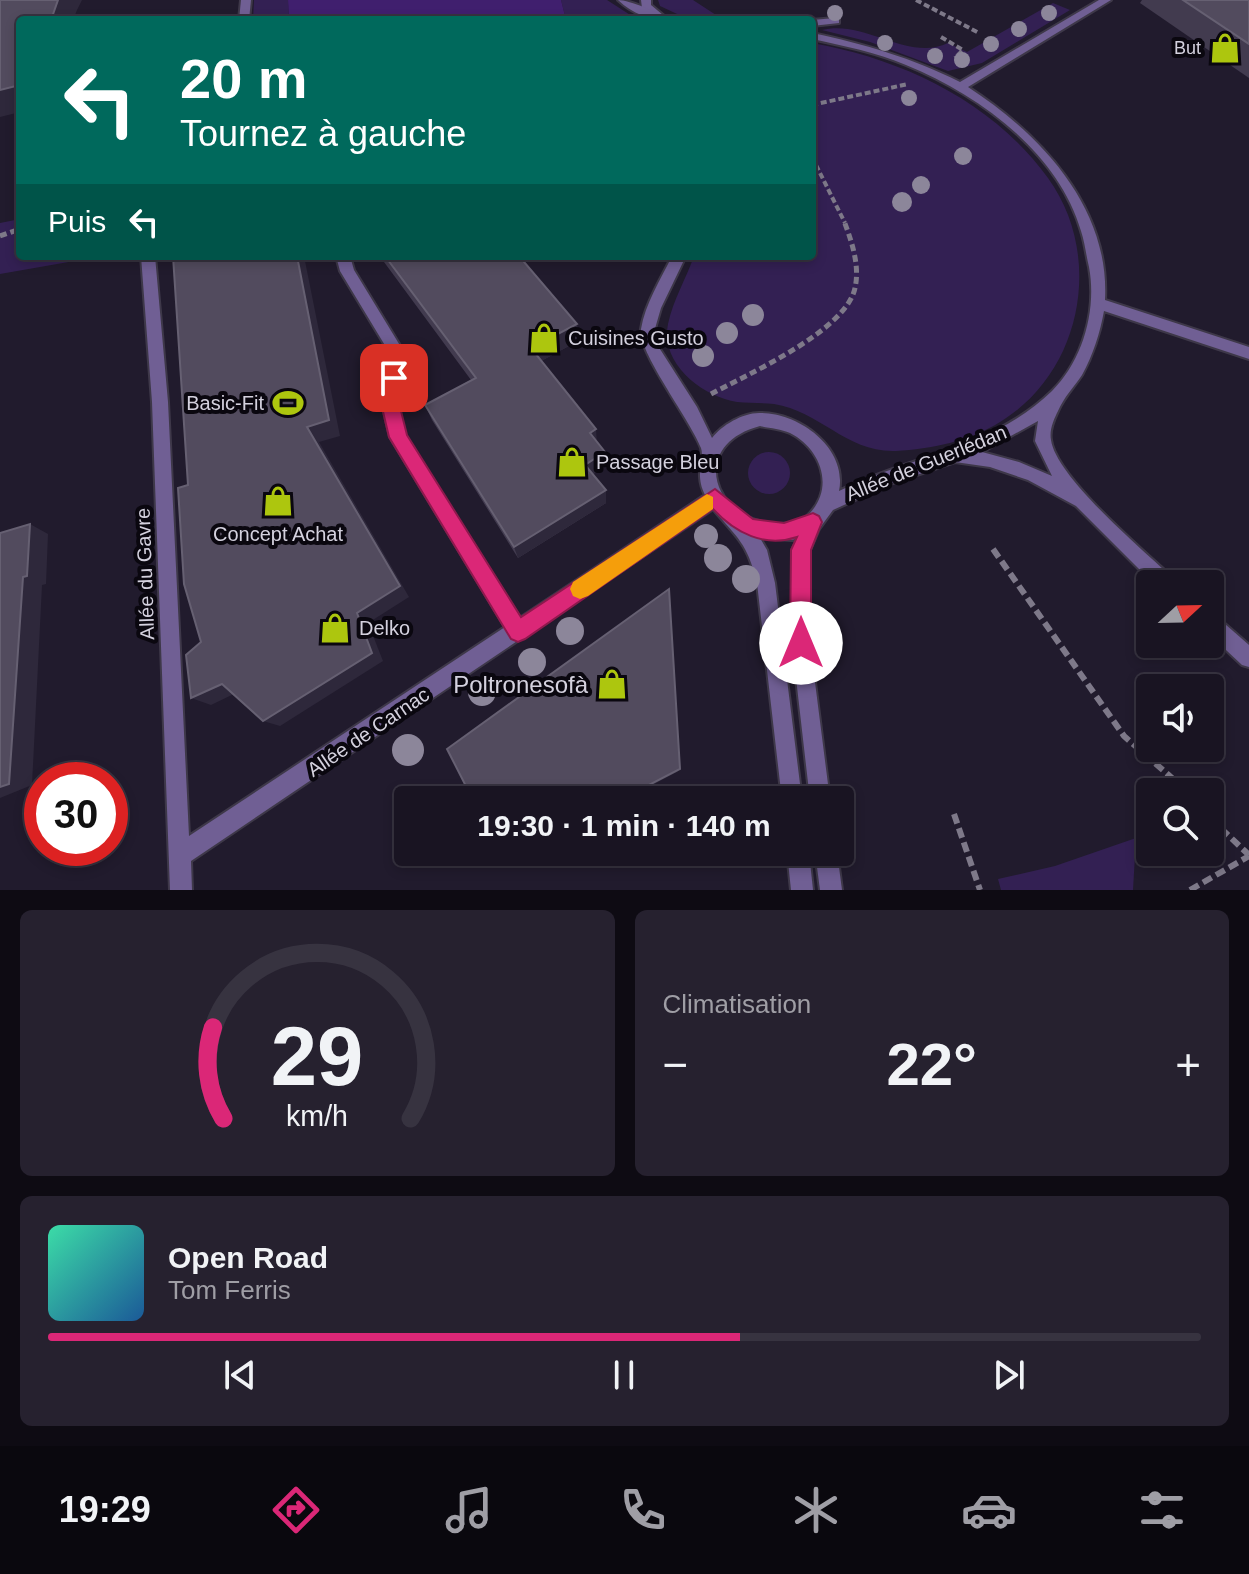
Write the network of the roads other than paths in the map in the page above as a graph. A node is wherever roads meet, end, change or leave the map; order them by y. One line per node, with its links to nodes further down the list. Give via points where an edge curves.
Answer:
1 (623, 0): 4 (street)
2 (646, 0): 5 (street)
3 (1106, 0): 9 (street)
4 (653, 16)
5 (659, 16)
6 (835, 21): 7 (street)
7 (816, 23)
8 (816, 37): 9 (street, Allée de Guerlédan, via 892,57)
9 (962, 86): 13 (street, Allée de Guerlédan, via 1028,137 1073,194 1096,252)
10 (148, 260): 29 (street, Allée du Gavre, via 160,402)
11 (344, 260): 24 (street, via 400,357 389,399 398,437)
12 (677, 260): 16 (street, via 647,332)
13 (1100, 304): 14 (street); 15 (street, Allée de Guerlédan, via 1074,375)
14 (1249, 353)
15 (1056, 397): 17 (street, Allée de Guerlédan, via 997,437); 20 (street, via 1043,427 1043,443 1048,457)
16 (710, 450): 18 (street, via 707,474); 19 (street, via 730,428 744,422 793,425 829,459 834,489)
17 (955, 455): 19 (street, Allée de Guerlédan, via 856,488); 20 (street, via 1019,467)
18 (715, 498): 21 (street); 24 (street, Allée de Carnac)
19 (829, 504): 22 (street)
20 (1089, 506): 23 (street)
21 (736, 520): 22 (street, via 767,532); 27 (street, via 758,550 766,583)
22 (813, 522): 28 (street, via 801,550 801,643)
23 (1153, 570)
24 (518, 631): 29 (street, Allée de Carnac)
25 (1224, 636): 26 (street)
26 (1249, 658)
27 (790, 786)
28 (818, 786)
29 (179, 856): 32 (street, Allée du Gavre)
30 (799, 866): 33 (street)
31 (828, 866): 34 (street)
32 (181, 890)
33 (802, 890)
34 (831, 890)

